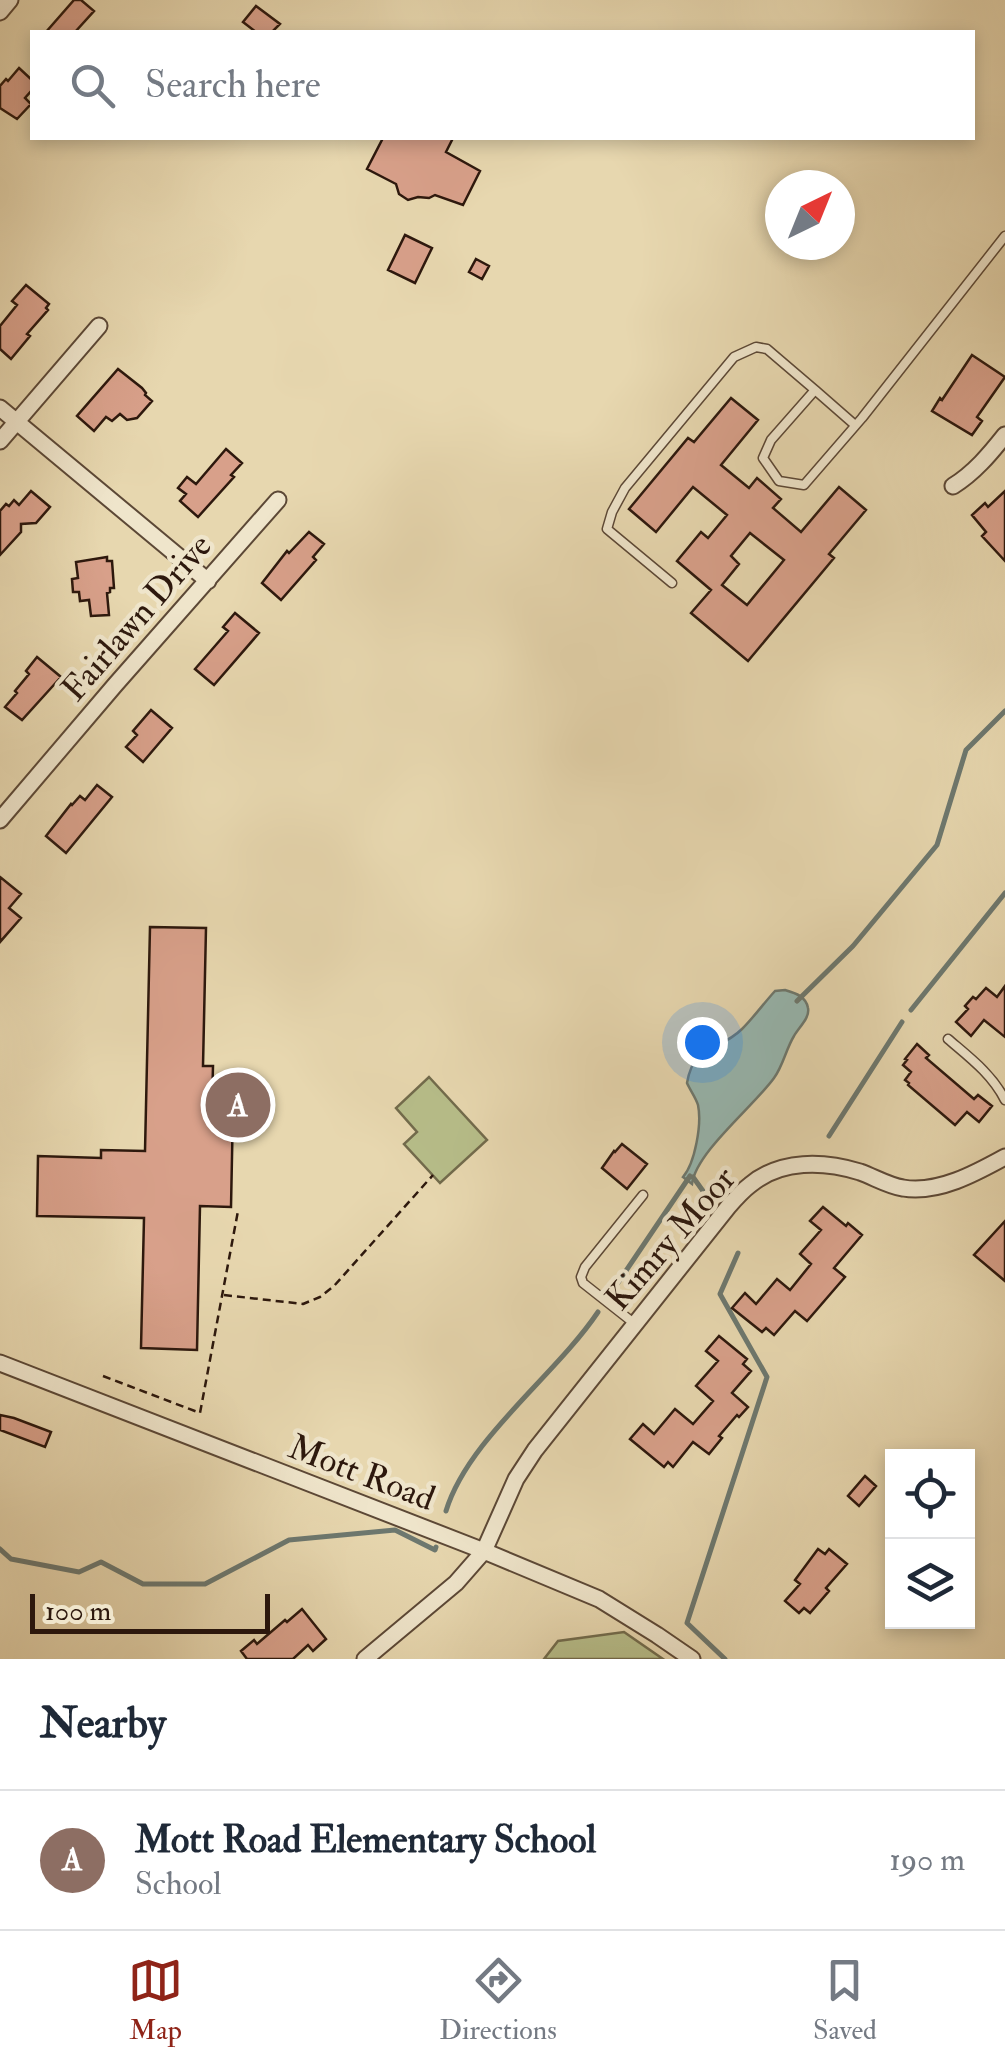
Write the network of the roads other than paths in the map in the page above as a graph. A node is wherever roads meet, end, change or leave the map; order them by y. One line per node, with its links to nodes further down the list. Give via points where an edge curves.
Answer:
1 (10, 0): 2 (street)
2 (0, 12)
3 (1005, 236): 8 (lane)
4 (99, 326): 7 (street)
5 (816, 390): 8 (lane); 8 (lane, via 763,458 779,481 804,486); 14 (lane, via 766,348 734,357 625,488 608,529)
6 (0, 408): 7 (street)
7 (16, 422): 10 (street); 13 (street)
8 (856, 425)
9 (1005, 435): 11 (street)
10 (0, 441)
11 (953, 486)
12 (278, 500): 13 (street, Fairlawn Drive)
13 (208, 581): 15 (street, Fairlawn Drive)
14 (672, 583)
15 (0, 820)
16 (948, 1039): 17 (lane, via 982,1068)
17 (1005, 1100)
18 (1005, 1157): 20 (street, Kimry Moor, via 934,1187 904,1189 821,1163 772,1171 728,1206)
19 (643, 1195): 20 (lane, via 582,1277)
20 (635, 1324): 22 (street, Kimry Moor, via 535,1450)
21 (0, 1363): 22 (street, Mott Road)
22 (484, 1551): 23 (street, Kimry Moor); 24 (street, Mott Road, via 599,1599)
23 (365, 1659)
24 (692, 1659)

